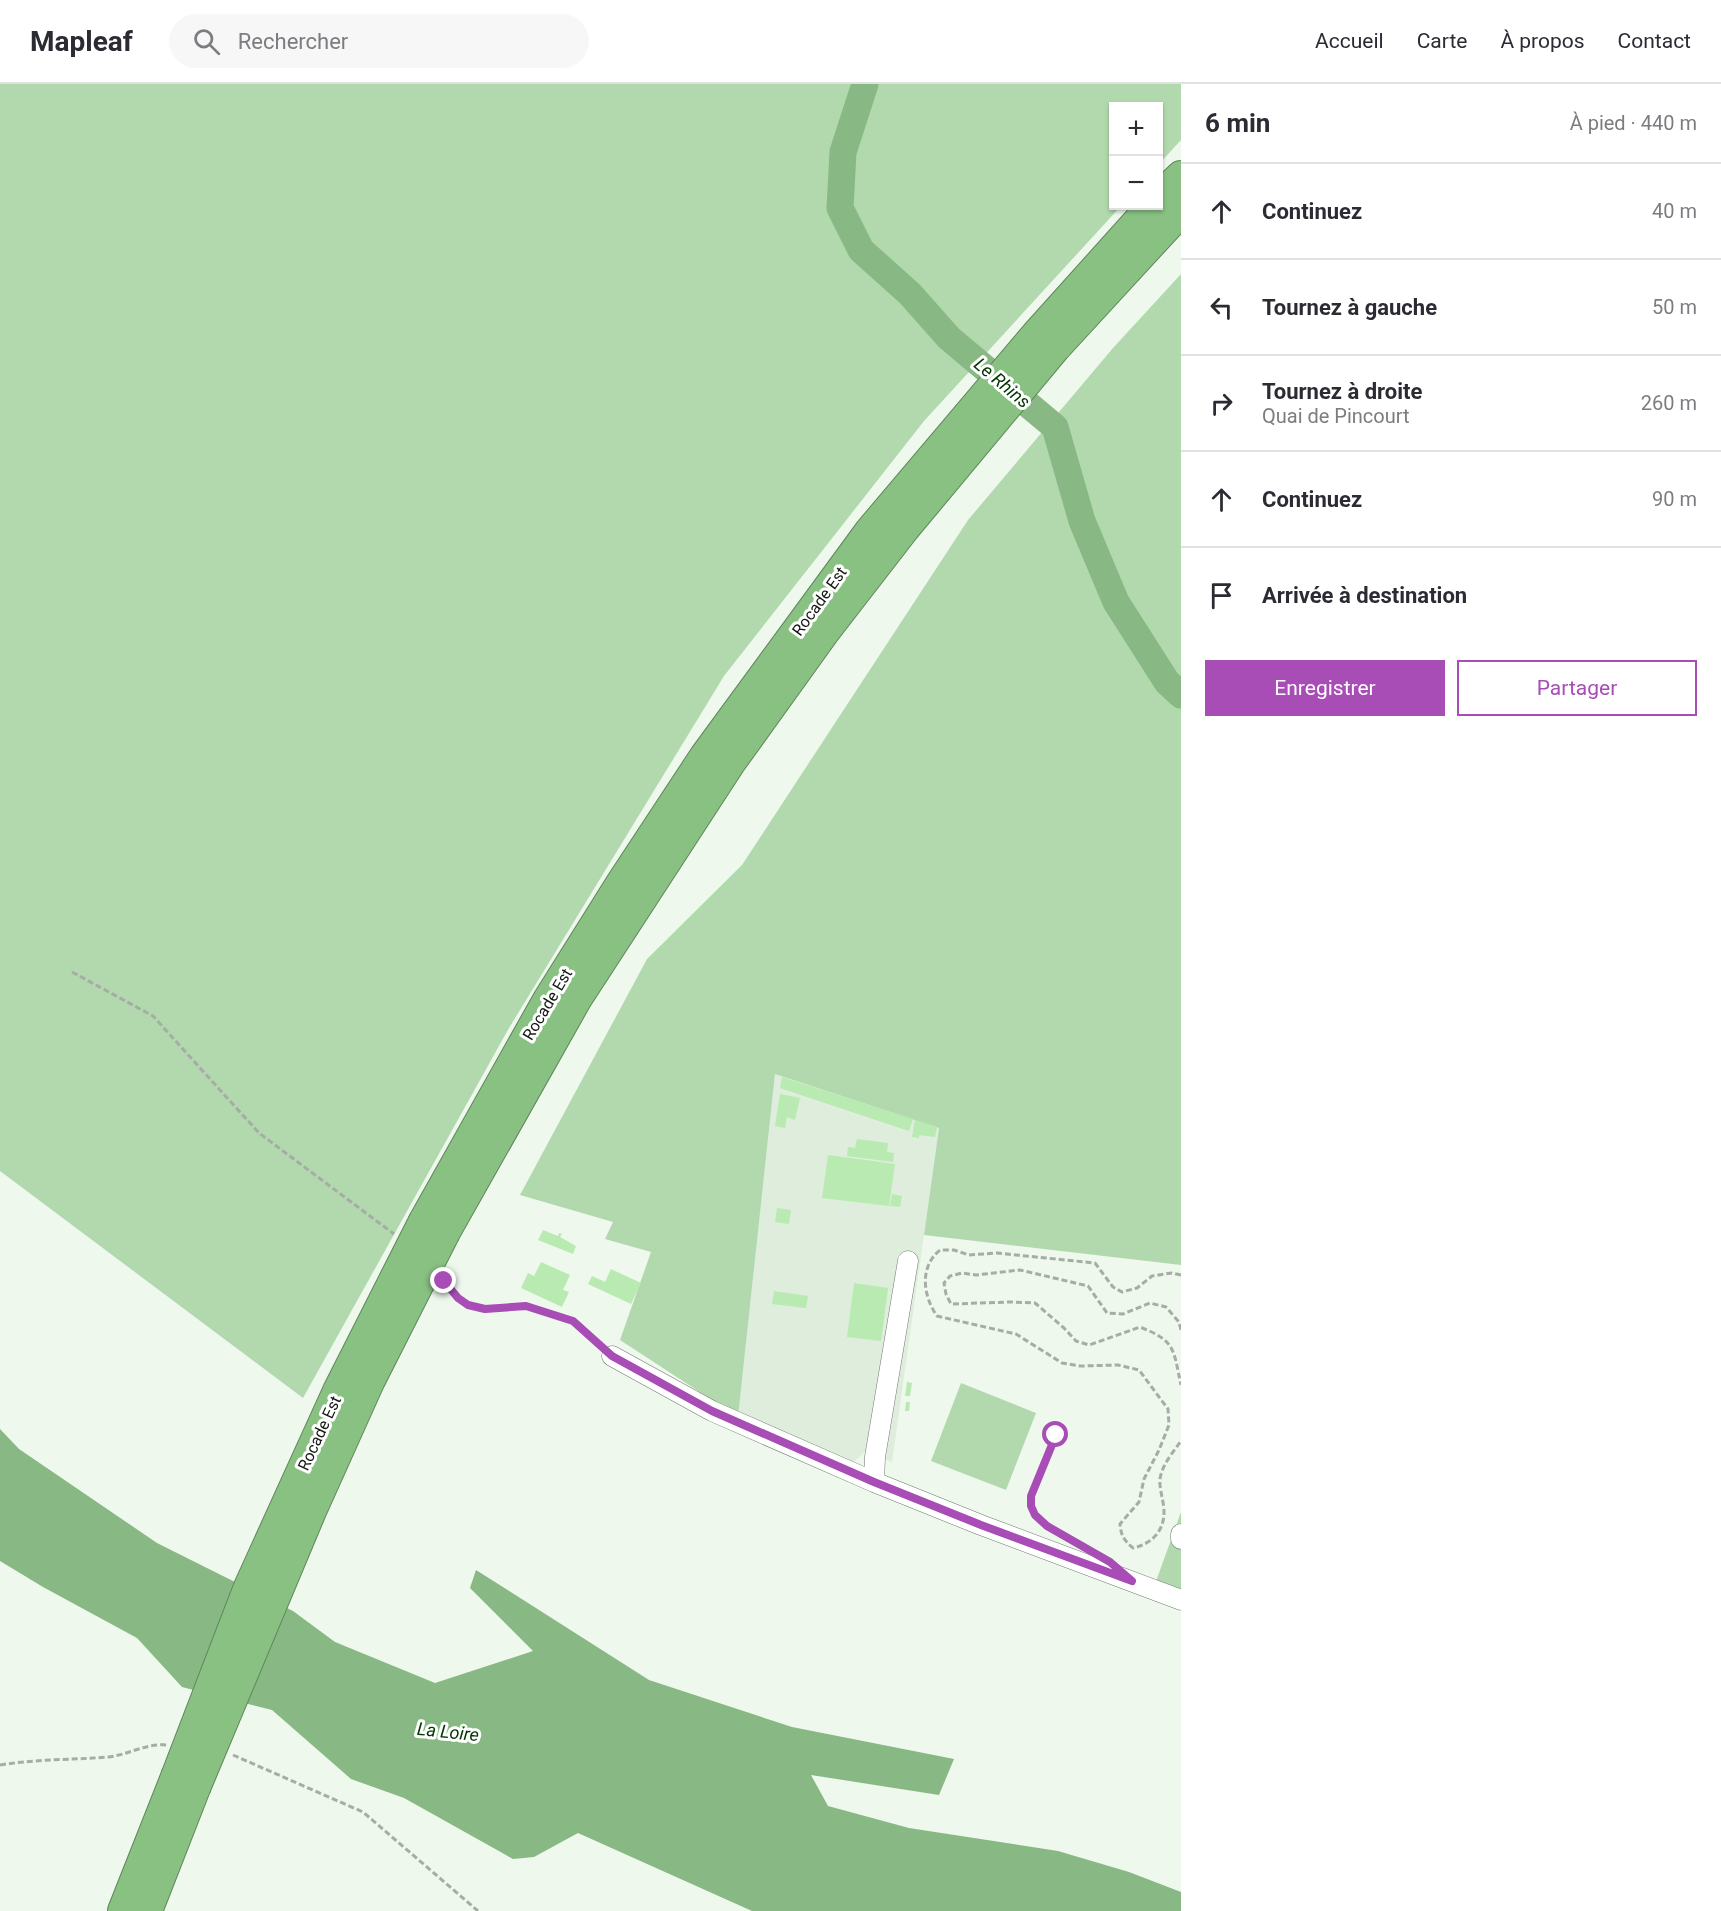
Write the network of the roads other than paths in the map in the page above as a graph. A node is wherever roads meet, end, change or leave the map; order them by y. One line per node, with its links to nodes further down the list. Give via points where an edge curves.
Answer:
1 (1181, 176): 2 (highway)
2 (1163, 193)
3 (1149, 210): 5 (highway, Rocade Est)
4 (1181, 211): 5 (highway, Rocade Est)
5 (1046, 342): 10 (highway, Rocade Est, bridge, via 977,422 870,531 705,756 548,1000 434,1226 338,1392 249,1587)
6 (908, 1261): 8 (street, via 874,1457)
7 (612, 1356): 8 (street, via 712,1411)
8 (874, 1482): 9 (street)
9 (1181, 1600)
10 (185, 1782): 11 (highway, Rocade Est); 12 (highway, Rocade Est)
11 (123, 1911)
12 (147, 1911)

